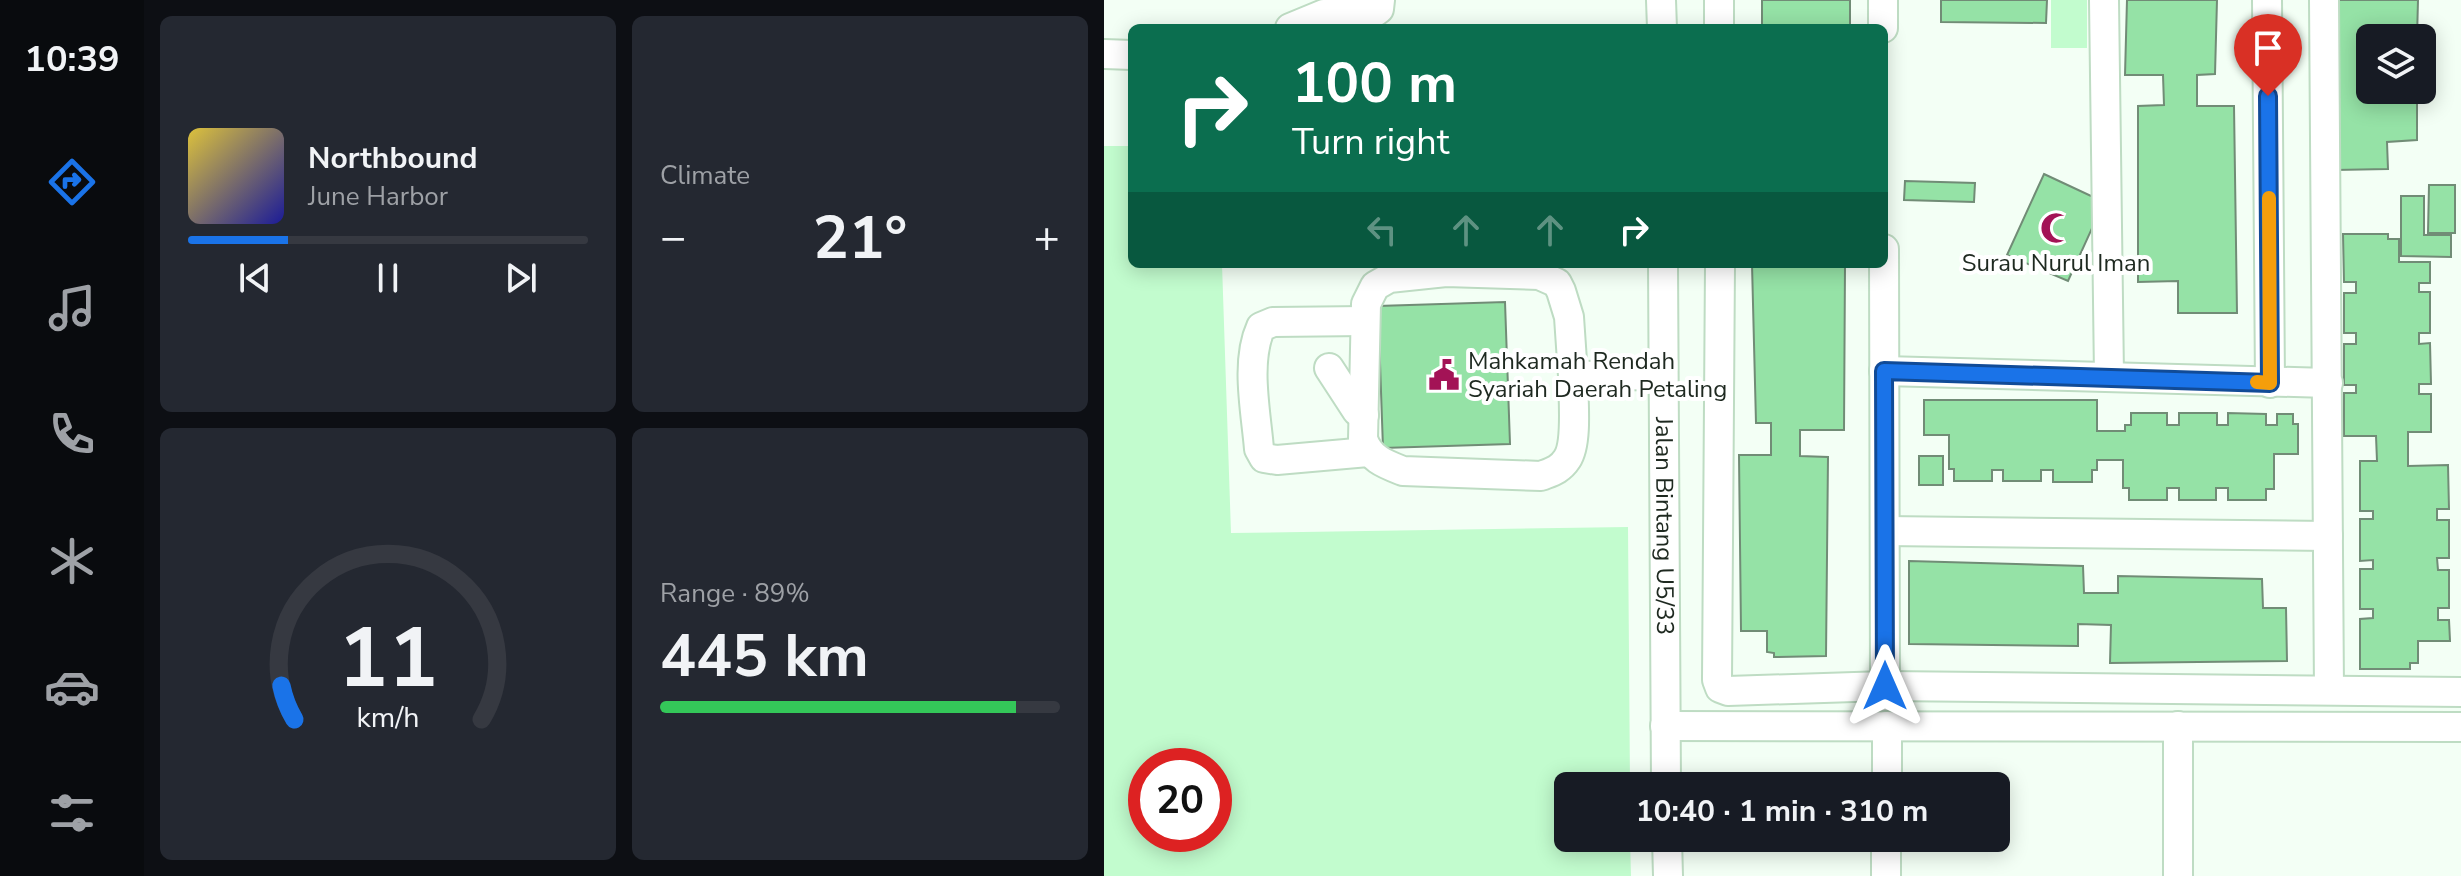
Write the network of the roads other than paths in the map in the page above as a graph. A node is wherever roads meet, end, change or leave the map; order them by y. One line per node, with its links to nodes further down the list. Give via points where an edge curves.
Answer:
1 (1380, 0): 8 (street, via 1375,12)
2 (1661, 0): 10 (street)
3 (1719, 0): 11 (street)
4 (1883, 0): 12 (street)
5 (2104, 0): 23 (street)
6 (2267, 0): 24 (street)
7 (2324, 0): 25 (street)
8 (1324, 7): 9 (street)
9 (1296, 24)
10 (1662, 24)
11 (1719, 24)
12 (1883, 24)
13 (1104, 54): 14 (street)
14 (1128, 55)
15 (1663, 268): 21 (street, Jalan Bintang U5/33)
16 (1720, 268): 30 (street, via 1720,688)
17 (1884, 268): 20 (street)
18 (1365, 321): 22 (street, via 1371,292 1389,278 1446,272 1539,275 1557,283 1561,291 1569,317); 26 (street); 27 (street, via 1273,322 1261,327 1254,382 1264,458)
19 (1329, 368): 26 (street)
20 (1884, 371): 23 (street); 28 (street)
21 (1663, 375): 22 (street); 33 (street, Jalan Bintang U5/33)
22 (1573, 376): 27 (street, via 1572,444 1556,471 1541,476 1403,471)
23 (2109, 376): 24 (street)
24 (2270, 383): 25 (street)
25 (2328, 383): 29 (street)
26 (1364, 415): 27 (street)
27 (1368, 452)
28 (1885, 531): 29 (street); 30 (street)
29 (2328, 536): 31 (street)
30 (1885, 686): 31 (street)
31 (2329, 690): 32 (street)
32 (2461, 692)
33 (1665, 726): 34 (street); 37 (street, Jalan Bintang U5/33)
34 (1887, 726): 35 (street); 38 (street)
35 (2178, 726): 36 (street); 43 (street)
36 (2461, 727)
37 (1666, 772)
38 (1887, 772)
39 (1667, 852): 41 (street)
40 (1886, 852): 42 (street)
41 (1668, 876)
42 (1886, 876)
43 (2178, 876)

